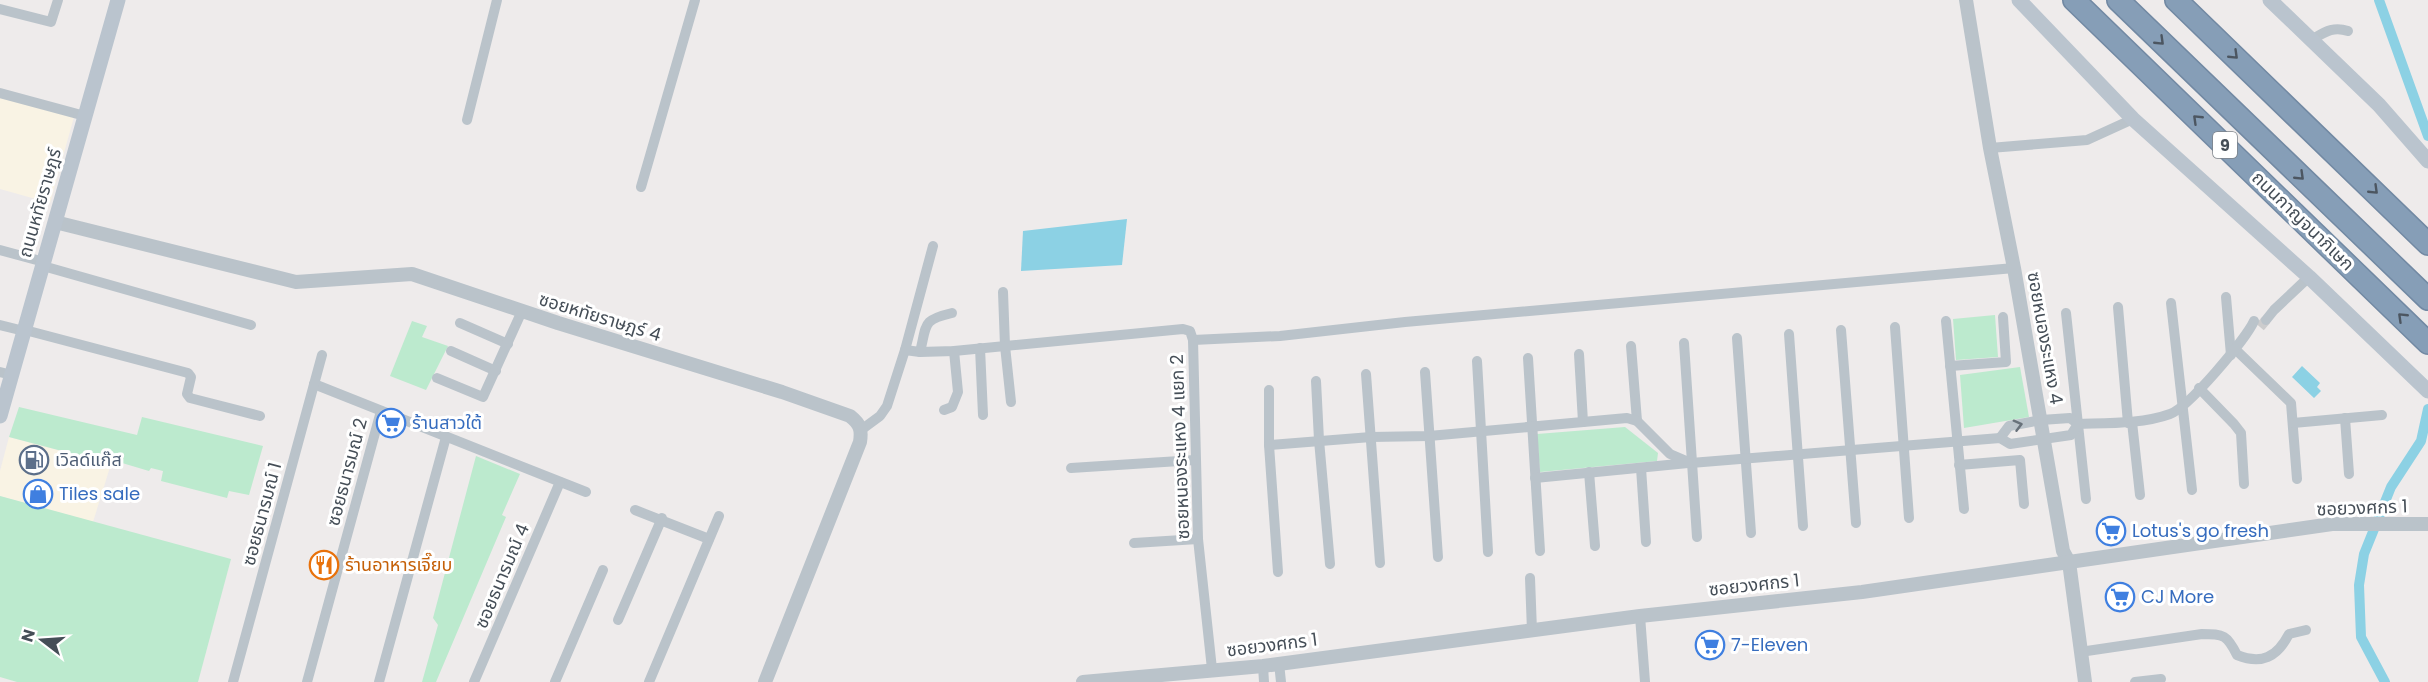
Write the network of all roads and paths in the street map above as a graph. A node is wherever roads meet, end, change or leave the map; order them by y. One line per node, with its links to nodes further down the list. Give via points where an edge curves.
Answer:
1 (58, 0): 11 (street, via 51,22)
2 (117, 0): 15 (main road, ถนนหทัยราษฎร์)
3 (497, 0): 17 (street)
4 (695, 0): 20 (street)
5 (1965, 0): 18 (street, ซอยหนองระแหง 4)
6 (2019, 0): 16 (main road)
7 (2074, 0): 47 (highway, ถนนกาญจนาภิเษก / 9, one-way to 7)
8 (2118, 0): 30 (highway, ถนนกาญจนาภิเษก / 9, one-way to 30)
9 (2176, 0): 22 (highway, one-way to 22)
10 (2270, 0): 13 (main road)
11 (0, 9)
12 (2348, 31): 13 (street, via 2329,30)
13 (2311, 40): 19 (main road, via 2379,105)
14 (0, 93): 15 (street)
15 (85, 116): 21 (main road, ถนนหทัยราษฎร์)
16 (2133, 119): 18 (street, via 2087,140); 27 (main road)
17 (467, 120)
18 (1990, 148): 26 (street, ซอยหนองระแหง 4)
19 (2428, 161)
20 (641, 187)
21 (55, 222): 25 (main road, ถนนหทัยราษฎร์); 33 (street, ซอยหทัยราษฎร์ 4, via 296,282 412,274)
22 (2428, 244)
23 (933, 246): 53 (street)
24 (0, 250): 25 (street)
25 (43, 264): 40 (street); 42 (main road, ถนนหทัยราษฎร์)
26 (2014, 268): 46 (street, via 1280,336); 82 (street, ซอยหนองระแหง 4)
27 (2309, 277): 57 (street, via 2260,320); 72 (main road)
28 (1003, 292): 50 (street)
29 (2226, 297): 57 (street)
30 (2428, 299)
31 (2171, 303): 74 (street)
32 (2118, 307): 85 (street)
33 (522, 311): 49 (street); 89 (street, ซอยหทัยราษฎร์ 4, via 840,411 859,423)
34 (952, 313): 56 (street, via 928,321)
35 (2066, 313): 87 (street)
36 (2003, 316): 62 (street, via 2006,362)
37 (1946, 321): 62 (street)
38 (460, 323): 49 (street)
39 (0, 325): 42 (street)
40 (251, 325)
41 (1895, 327): 99 (street)
42 (24, 330): 65 (main road, ถนนหทัยราษฎร์); 80 (street, via 188,373 190,398)
43 (1841, 330): 100 (street)
44 (1790, 334): 101 (street)
45 (1737, 338): 102 (street)
46 (1193, 340): 50 (street, ซอยหนองระแหง 4 แยก 2, via 1190,331 1182,329); 103 (street, ซอยหนองระแหง 4 แยก 2)
47 (2428, 342)
48 (1684, 343): 104 (street)
49 (508, 344): 63 (street)
50 (1005, 346): 52 (street, ซอยหนองระแหง 4 แยก 2); 73 (street)
51 (1631, 346): 83 (street)
52 (980, 348): 55 (street, ซอยหนองระแหง 4 แยก 2); 77 (street)
53 (905, 350): 56 (street, ซอยหนองระแหง 4 แยก 2); 89 (street, via 887,406)
54 (451, 351): 63 (street)
55 (954, 351): 56 (street, ซอยหนองระแหง 4 แยก 2); 75 (street, via 958,392 952,407)
56 (920, 352)
57 (2234, 352): 70 (street); 86 (street, via 2291,404)
58 (1579, 354): 84 (street)
59 (322, 355): 69 (street, ซอยธนารมณ์ 1)
60 (1528, 358): 88 (street)
61 (1477, 361): 90 (street)
62 (1950, 366): 97 (street)
63 (496, 370): 67 (street, via 483,397)
64 (1425, 372): 91 (street)
65 (6, 374): 79 (main road, ถนนหทัยราษฎร์)
66 (1366, 374): 93 (street)
67 (437, 378)
68 (1316, 381): 96 (street)
69 (314, 384): 76 (street); 153 (street, ซอยธนารมณ์ 1)
70 (2199, 388): 74 (street); 113 (street, via 2241,434)
71 (1269, 390): 98 (street)
72 (2428, 391)
73 (1011, 402)
74 (2182, 407): 85 (street, via 2171,414); 114 (street)
75 (944, 410)
76 (381, 411): 92 (street); 154 (street, ซอยธนารมณ์ 2)
77 (983, 415)
78 (2382, 415): 81 (street)
79 (0, 416)
80 (260, 416)
81 (2345, 418): 86 (street); 109 (street)
82 (2041, 420): 87 (street, via 2070,418); 94 (street, one-way to 82, via 2009,426); 95 (street, ซอยหนองระแหง 4)
83 (1637, 421): 84 (street, via 1627,418); 104 (street, via 1670,454)
84 (1583, 422): 88 (street)
85 (2130, 422): 87 (street); 116 (street)
86 (2293, 423): 111 (street)
87 (2078, 424): 95 (street, via 2071,435); 117 (street)
88 (1532, 426): 90 (street); 110 (street)
89 (861, 430): 159 (street, via 860,442)
90 (1480, 431): 91 (street); 135 (street)
91 (1429, 436): 93 (street); 136 (street)
92 (446, 437): 112 (street); 155 (street)
93 (1371, 437): 96 (street); 137 (street)
94 (2000, 438): 95 (street, via 2010,444); 97 (street)
95 (2044, 439): 138 (street, ซอยหนองระแหง 4, via 2063,551)
96 (1318, 440): 98 (street); 139 (street)
97 (1958, 441): 99 (street); 105 (street)
98 (1269, 445): 141 (street)
99 (1904, 446): 100 (street); 123 (street)
100 (1850, 450): 101 (street); 124 (street)
101 (1798, 454): 102 (street); 126 (street)
102 (1746, 457): 104 (street); 127 (street)
103 (1195, 460): 106 (street); 130 (street, ซอยหนองระแหง 4 แยก 2)
104 (1691, 463): 107 (street); 128 (street)
105 (1959, 465): 118 (street, via 2020,460); 120 (street)
106 (1071, 468)
107 (1641, 468): 108 (street); 131 (street)
108 (1589, 472): 110 (street); 133 (street)
109 (2349, 474)
110 (1535, 478): 134 (street)
111 (2297, 479)
112 (561, 482): 115 (street); 156 (street, ซอยธนารมณ์ 4)
113 (2244, 484)
114 (2192, 490)
115 (586, 492)
116 (2140, 495)
117 (2086, 499)
118 (2024, 504)
119 (635, 510): 122 (street)
120 (1964, 510)
121 (719, 516): 129 (street)
122 (662, 518): 129 (street); 144 (street)
123 (1909, 518)
124 (1856, 522)
125 (2428, 524): 138 (street, ซอยวงศกร 1, via 2332,524)
126 (1803, 526)
127 (1751, 533)
128 (1697, 537)
129 (709, 539): 158 (street)
130 (1198, 539): 132 (street); 150 (street, ซอยหนองระแหง 4 แยก 2)
131 (1646, 542)
132 (1134, 543)
133 (1595, 546)
134 (1540, 551)
135 (1488, 552)
136 (1438, 557)
137 (1380, 562)
138 (2069, 562): 143 (street, ซอยวงศกร 1, via 1862,592); 147 (street, ซอยหนองระแหง 4)
139 (1330, 564)
140 (603, 570): 157 (street)
141 (1278, 572)
142 (1530, 578): 146 (street)
143 (1640, 616): 146 (street, ซอยวงศกร 1); 163 (street)
144 (618, 621)
145 (2306, 630): 147 (street, via 2289,634 2279,651 2252,661 2237,655 2229,639 2218,634)
146 (1532, 631): 148 (street, ซอยวงศกร 1)
147 (2080, 652): 164 (street, ซอยหนองระแหง 4)
148 (1279, 663): 149 (street, ซอยวงศกร 1); 162 (street)
149 (1263, 666): 150 (street, ซอยวงศกร 1); 161 (street)
150 (1212, 669): 152 (street, ซอยวงศกร 1)
151 (2161, 679): 165 (street)
152 (1107, 681): 160 (street, ซอยวงศกร 1)
153 (233, 682)
154 (307, 682)
155 (379, 682)
156 (474, 682)
157 (555, 682)
158 (649, 682)
159 (765, 682)
160 (1083, 682)
161 (1264, 682)
162 (1281, 682)
163 (1645, 682)
164 (2085, 682)
165 (2135, 682)

